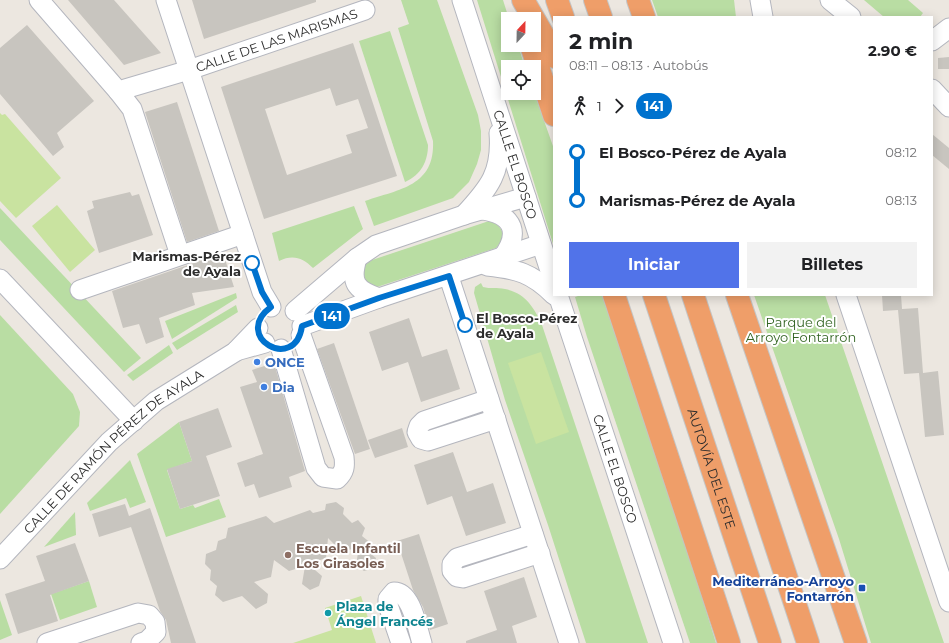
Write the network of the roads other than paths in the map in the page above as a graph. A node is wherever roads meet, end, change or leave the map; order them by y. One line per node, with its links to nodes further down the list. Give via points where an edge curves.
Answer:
1 (39, 0): 24 (street)
2 (166, 0): 22 (street, CALLE DE LAS MARISMAS)
3 (462, 0): 26 (street, CALLE EL BOSCO)
4 (516, 0): 12 (highway)
5 (523, 0): 21 (highway)
6 (557, 0): 13 (highway)
7 (595, 0): 14 (highway)
8 (638, 0): 15 (highway)
9 (760, 0): 16 (street)
10 (830, 0): 17 (street)
11 (365, 10): 22 (street, CALLE DE LAS MARISMAS)
12 (520, 12)
13 (563, 16)
14 (601, 16)
15 (644, 16)
16 (763, 16)
17 (850, 16)
18 (949, 28): 19 (street)
19 (933, 41)
20 (533, 52): 27 (highway)
21 (553, 55)
22 (189, 70): 24 (street, CALLE DE LAS MARISMAS); 31 (street, CALLE DE LAS MARISMAS)
23 (933, 90): 25 (street)
24 (118, 92): 33 (street, via 132,110)
25 (949, 107)
26 (496, 109): 28 (street, CALLE EL BOSCO); 30 (street, via 500,151 498,166 486,191)
27 (553, 112)
28 (526, 197): 29 (street); 32 (street, CALLE EL BOSCO)
29 (483, 210): 30 (street); 35 (street, via 496,212 506,218 511,225 513,238)
30 (464, 215): 34 (street, via 376,245)
31 (243, 234): 33 (street); 49 (street, CALLE DE LAS MARISMAS, via 262,292)
32 (541, 244): 35 (street); 39 (street, CALLE EL BOSCO)
33 (180, 255): 40 (street)
34 (357, 258): 48 (street, via 354,270 356,285 366,294); 50 (street)
35 (502, 258): 36 (street)
36 (482, 266): 37 (street); 41 (street, via 512,268 523,272)
37 (449, 276): 48 (street); 52 (street)
38 (0, 279): 54 (street)
39 (553, 284)
40 (80, 290)
41 (553, 292)
42 (557, 296): 64 (street, CALLE EL BOSCO)
43 (614, 296): 65 (highway)
44 (654, 296): 66 (highway, AUTOVÍA DEL ESTE)
45 (693, 296): 67 (highway)
46 (737, 296): 68 (highway)
47 (846, 296): 58 (street)
48 (379, 298): 50 (street)
49 (271, 307): 50 (street, via 288,306); 51 (street, via 262,315)
50 (300, 324): 51 (street, via 296,342 289,347); 51 (street, via 344,457 346,466 337,479 323,477 316,468)
51 (268, 340): 54 (street, CALLE DE RAMÓN PÉREZ DE AYALA, via 235,352 156,401)
52 (489, 399): 53 (street); 53 (street, via 424,421 417,432 421,439 428,441)
53 (496, 419): 55 (street)
54 (134, 421): 57 (street, CALLE DE RAMÓN PÉREZ DE AYALA, via 109,442)
55 (533, 534): 56 (street); 56 (street, via 457,558 452,564 452,571 457,577 463,578)
56 (540, 553): 63 (street)
57 (0, 559)
58 (949, 602)
59 (47, 643): 60 (street, via 138,613 149,615 155,622 156,632)
60 (141, 643)
61 (401, 643): 62 (street, via 388,605 388,599 394,592 400,592 405,596)
62 (422, 643)
63 (569, 643)
64 (673, 643)
65 (729, 643)
66 (770, 643)
67 (808, 643)
68 (856, 643)

